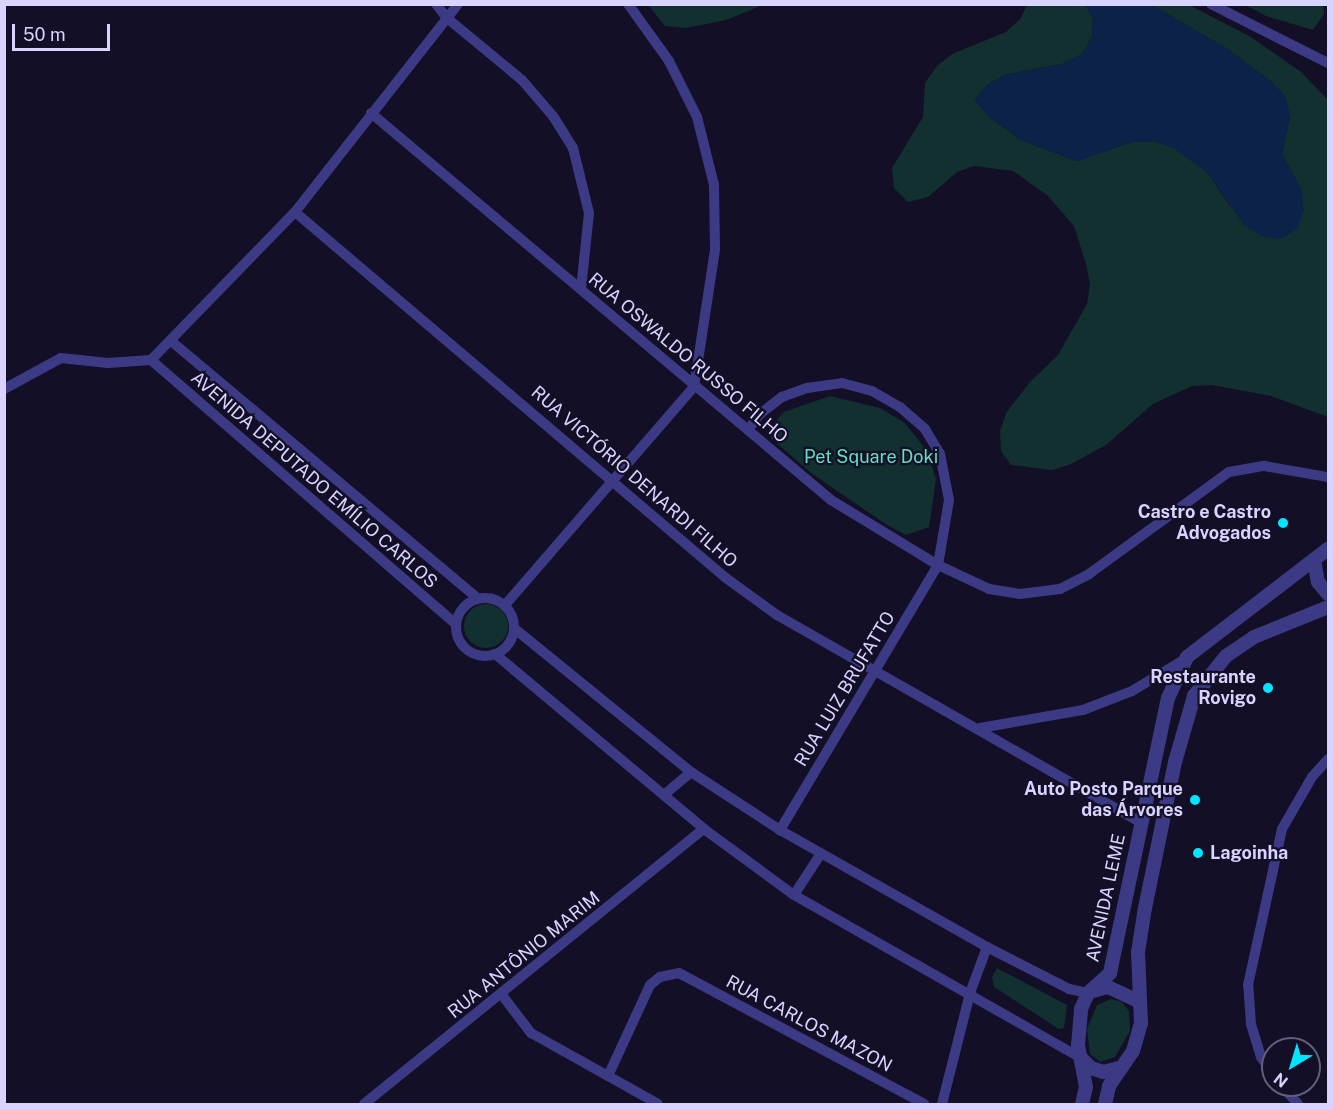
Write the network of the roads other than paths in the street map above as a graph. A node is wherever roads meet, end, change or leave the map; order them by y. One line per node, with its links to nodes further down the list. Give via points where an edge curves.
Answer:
1 (436, 4): 5 (street)
2 (458, 4): 5 (street)
3 (628, 4): 12 (street, via 669,61 697,117 714,185 715,249)
4 (1211, 4): 6 (street)
5 (447, 18): 7 (street); 9 (street, via 522,80 553,116 573,148 589,213)
6 (1329, 63)
7 (371, 113): 8 (street); 9 (street, RUA OSWALDO RUSSO FILHO)
8 (295, 212): 10 (street); 16 (street, RUA VICTÓRIO DENARDI FILHO)
9 (581, 289): 12 (street, RUA OSWALDO RUSSO FILHO)
10 (171, 341): 11 (street); 21 (street, AVENIDA DEPUTADO EMÍLIO CARLOS)
11 (151, 360): 13 (street, via 108,363 61,358); 24 (street, AVENIDA DEPUTADO EMÍLIO CARLOS)
12 (694, 387): 14 (street, RUA OSWALDO RUSSO FILHO); 16 (street)
13 (4, 388)
14 (748, 430): 19 (street, RUA OSWALDO RUSSO FILHO, via 831,500); 19 (street, via 760,414 782,397 807,388 843,383 872,391 900,407 925,429 940,454 947,477 949,500)
15 (1329, 477): 19 (street, RUA OSWALDO RUSSO FILHO, via 1264,466 1228,472 1089,574 1060,589 1020,594 989,590)
16 (612, 479): 22 (street); 28 (street, RUA VICTÓRIO DENARDI FILHO, via 726,578 777,615)
17 (1329, 549): 18 (street)
18 (1314, 560): 20 (street, via 1318,582); 27 (street)
19 (938, 565): 28 (street, RUA LUIZ BRUFATTO)
20 (1329, 594)
21 (477, 598): 22 (street, via 492,598); 24 (street, via 463,608)
22 (505, 605): 25 (street, via 513,616)
23 (1329, 607): 42 (street, via 1254,637 1226,656 1194,696 1175,762 1144,913 1138,952)
24 (456, 624): 26 (street, via 458,637 467,649 481,656)
25 (515, 629): 26 (street, via 509,645); 31 (street)
26 (495, 654): 32 (street)
27 (1187, 657): 29 (street, via 1132,691 1083,710); 33 (street, AVENIDA LEME, via 1168,698)
28 (874, 673): 29 (street, RUA VICTÓRIO DENARDI FILHO); 35 (street, RUA LUIZ BRUFATTO)
29 (980, 728): 33 (street, RUA VICTÓRIO DENARDI FILHO)
30 (1329, 759): 43 (street, via 1312,777 1282,829 1248,985 1251,1024)
31 (691, 772): 32 (street); 35 (street)
32 (665, 794): 34 (street)
33 (1140, 822): 40 (street, AVENIDA LEME, via 1110,973)
34 (704, 829): 37 (street); 41 (street, RUA ANTÔNIO MARIM)
35 (780, 830): 36 (street)
36 (820, 855): 37 (street); 38 (street)
37 (794, 895): 39 (street)
38 (987, 947): 39 (street); 40 (street, via 1069,989)
39 (970, 993): 44 (street); 50 (street)
40 (1088, 993): 42 (street, via 1108,987); 44 (street, AVENIDA LEME, via 1077,1028)
41 (502, 995): 46 (street, via 531,1033); 47 (street, RUA ANTÔNIO MARIM)
42 (1138, 1001): 45 (street, via 1142,1023 1132,1051)
43 (1261, 1057)
44 (1081, 1058): 45 (street, via 1091,1068 1103,1072); 51 (street, AVENIDA LEME, via 1086,1087)
45 (1119, 1068): 52 (street)
46 (608, 1076): 48 (street); 49 (street, RUA CARLOS MAZON, via 650,985 660,977 679,973)
47 (364, 1104)
48 (657, 1104)
49 (924, 1104)
50 (942, 1104)
51 (1082, 1104)
52 (1105, 1104)

